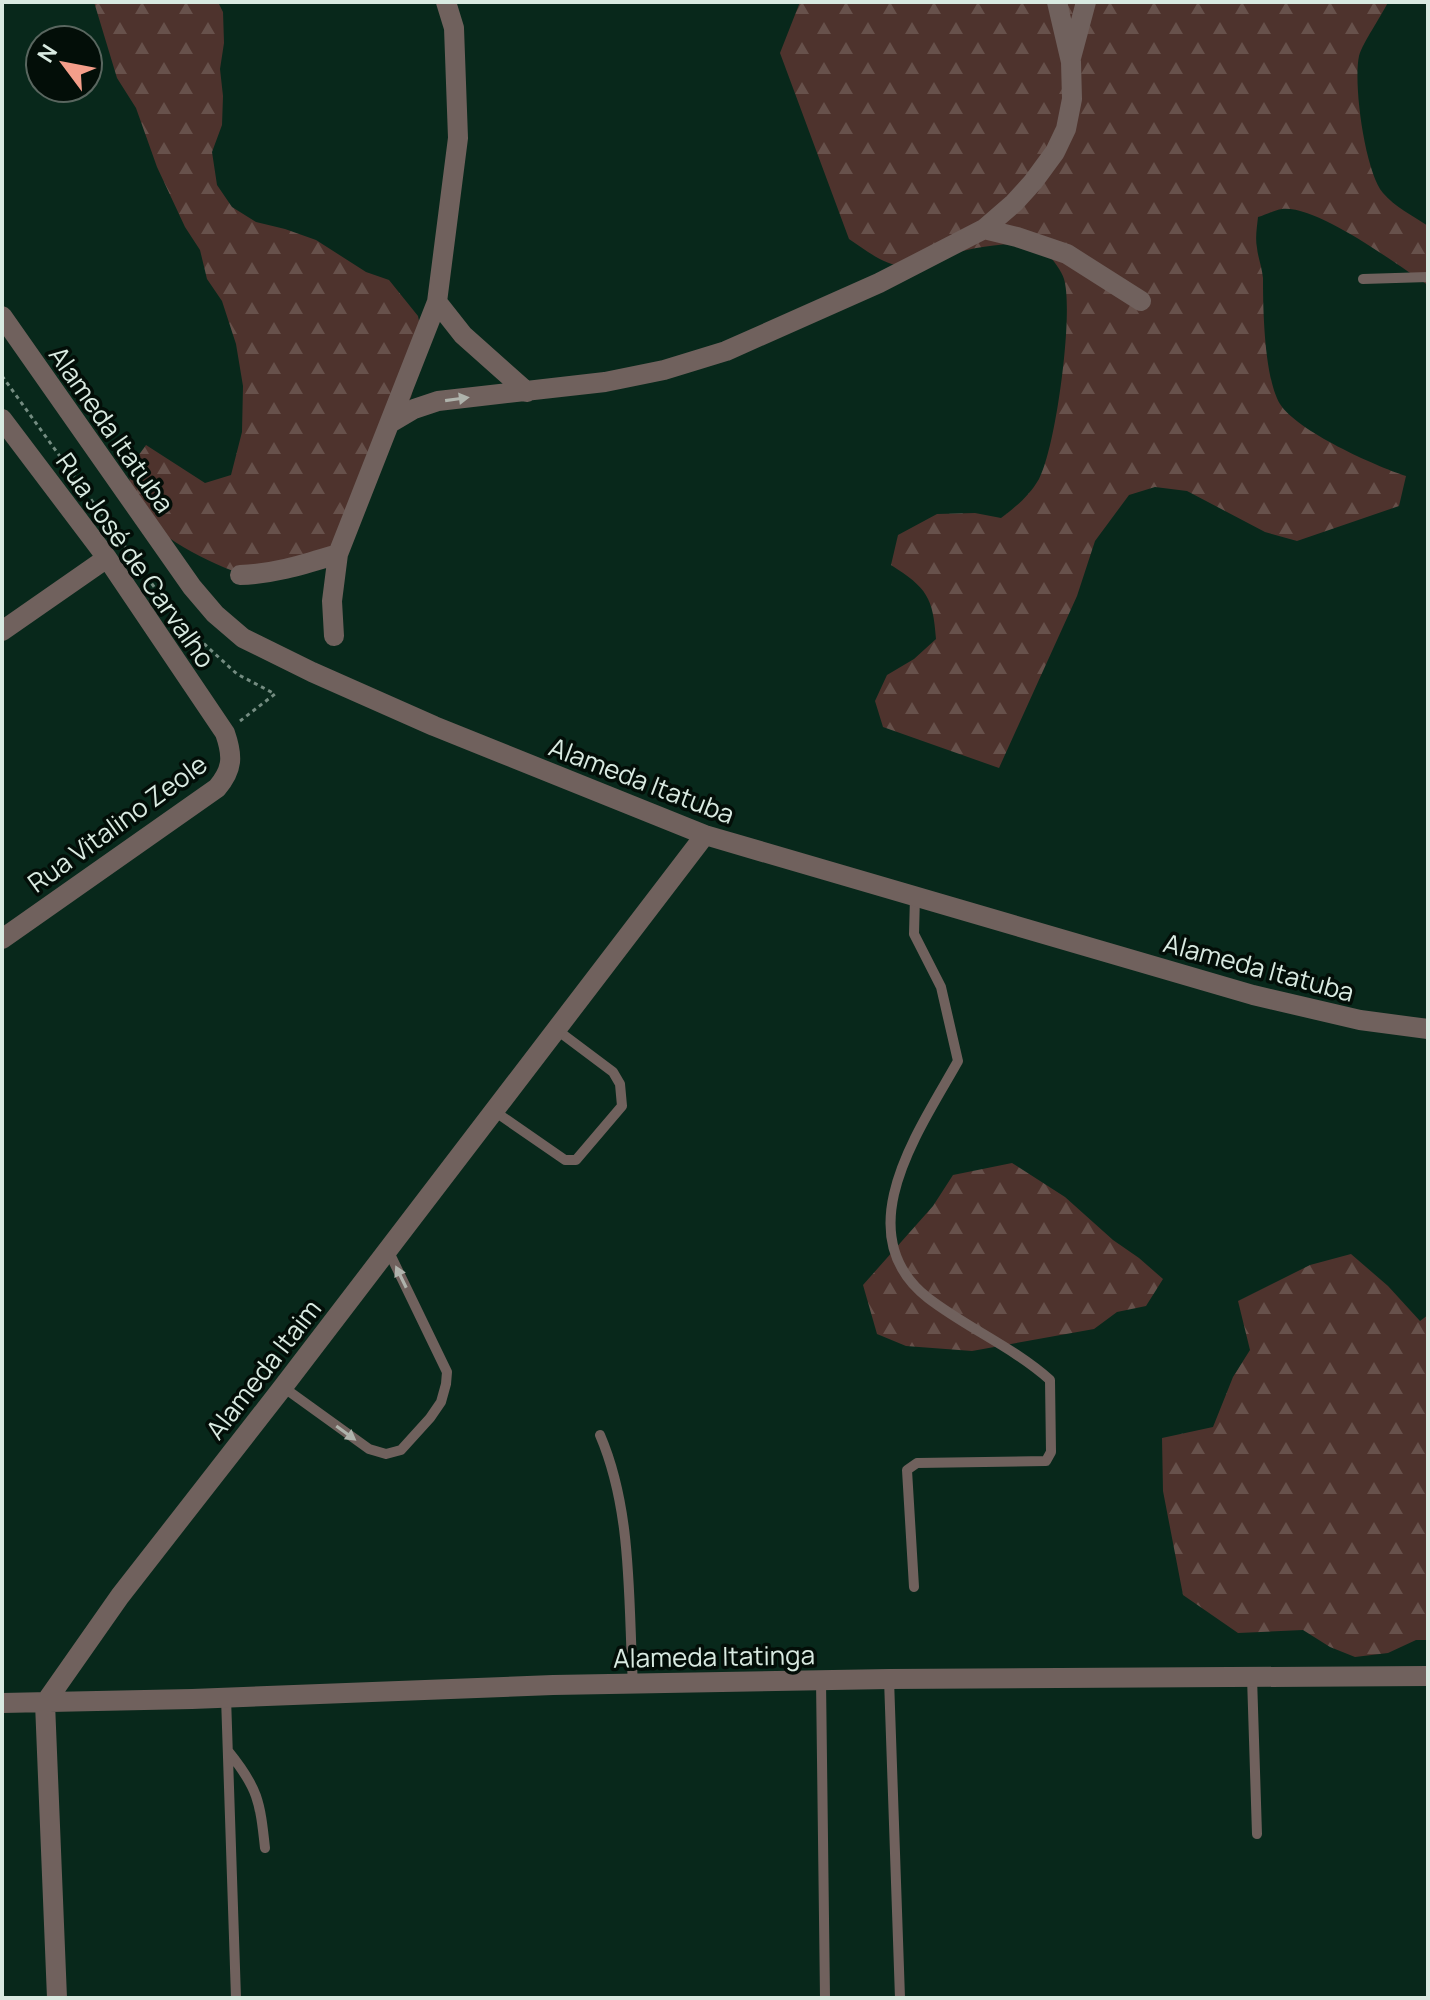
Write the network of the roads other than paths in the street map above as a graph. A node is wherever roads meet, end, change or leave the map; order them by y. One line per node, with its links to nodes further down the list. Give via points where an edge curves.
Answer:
1 (446, 2): 5 (street)
2 (459, 2): 5 (street)
3 (1057, 2): 6 (street)
4 (1086, 2): 6 (street)
5 (454, 28): 11 (street, via 458,138)
6 (1071, 62): 7 (street, via 1072,99 1055,152 1014,203)
7 (984, 229): 10 (street, via 1067,254); 13 (street, via 726,351 664,370)
8 (1428, 277): 9 (lane)
9 (1363, 279)
10 (1141, 301)
11 (437, 302): 13 (street, via 463,335); 15 (street)
12 (2, 316): 22 (street, Alameda Itatuba, via 192,587 243,638 434,726)
13 (527, 392): 15 (street, one-way to 13, via 438,401)
14 (2, 419): 17 (street, Rua José de Carvalho)
15 (392, 422): 16 (street)
16 (338, 554): 18 (street); 20 (street)
17 (107, 558): 19 (street); 21 (street, Rua José de Carvalho)
18 (240, 575)
19 (2, 631)
20 (334, 636)
21 (225, 733): 24 (street, Rua Vitalino Zeole, via 232,760 217,788)
22 (705, 835): 23 (street, Alameda Itatuba); 26 (street, Alameda Itaim)
23 (915, 896): 25 (street, Alameda Itatuba, via 1253,995 1360,1020); 31 (lane, via 914,934 941,987 958,1061 904,1159 893,1194 890,1235 901,1270 927,1297 1050,1380 1051,1452 1046,1461 917,1463 907,1470)
24 (2, 939)
25 (1428, 1029)
26 (557, 1030): 27 (street, Alameda Itaim); 27 (lane, via 613,1072 622,1106 576,1160 565,1160)
27 (494, 1111): 28 (street, Alameda Itaim)
28 (388, 1250): 29 (street, Alameda Itaim); 29 (lane, one-way to 28, via 369,1449 386,1454 401,1450 430,1418 441,1402 447,1372)
29 (283, 1387): 39 (street, Alameda Itaim, via 120,1596)
30 (600, 1435): 36 (lane, via 614,1467 622,1512)
31 (914, 1587)
32 (1428, 1676): 33 (street, Alameda Itatinga)
33 (1252, 1677): 34 (street, Alameda Itatinga); 41 (lane)
34 (889, 1679): 35 (street, Alameda Itatinga); 46 (lane)
35 (821, 1680): 36 (street, Alameda Itatinga); 45 (lane)
36 (633, 1684): 37 (street, Alameda Itatinga)
37 (226, 1697): 39 (street, Alameda Itatinga); 40 (lane)
38 (2, 1703): 39 (street, Alameda Itatinga)
39 (45, 1703): 43 (street)
40 (228, 1751): 42 (lane, via 247,1774 260,1803); 44 (lane)
41 (1257, 1834)
42 (265, 1848)
43 (57, 1998)
44 (236, 1998)
45 (825, 1998)
46 (900, 1998)

